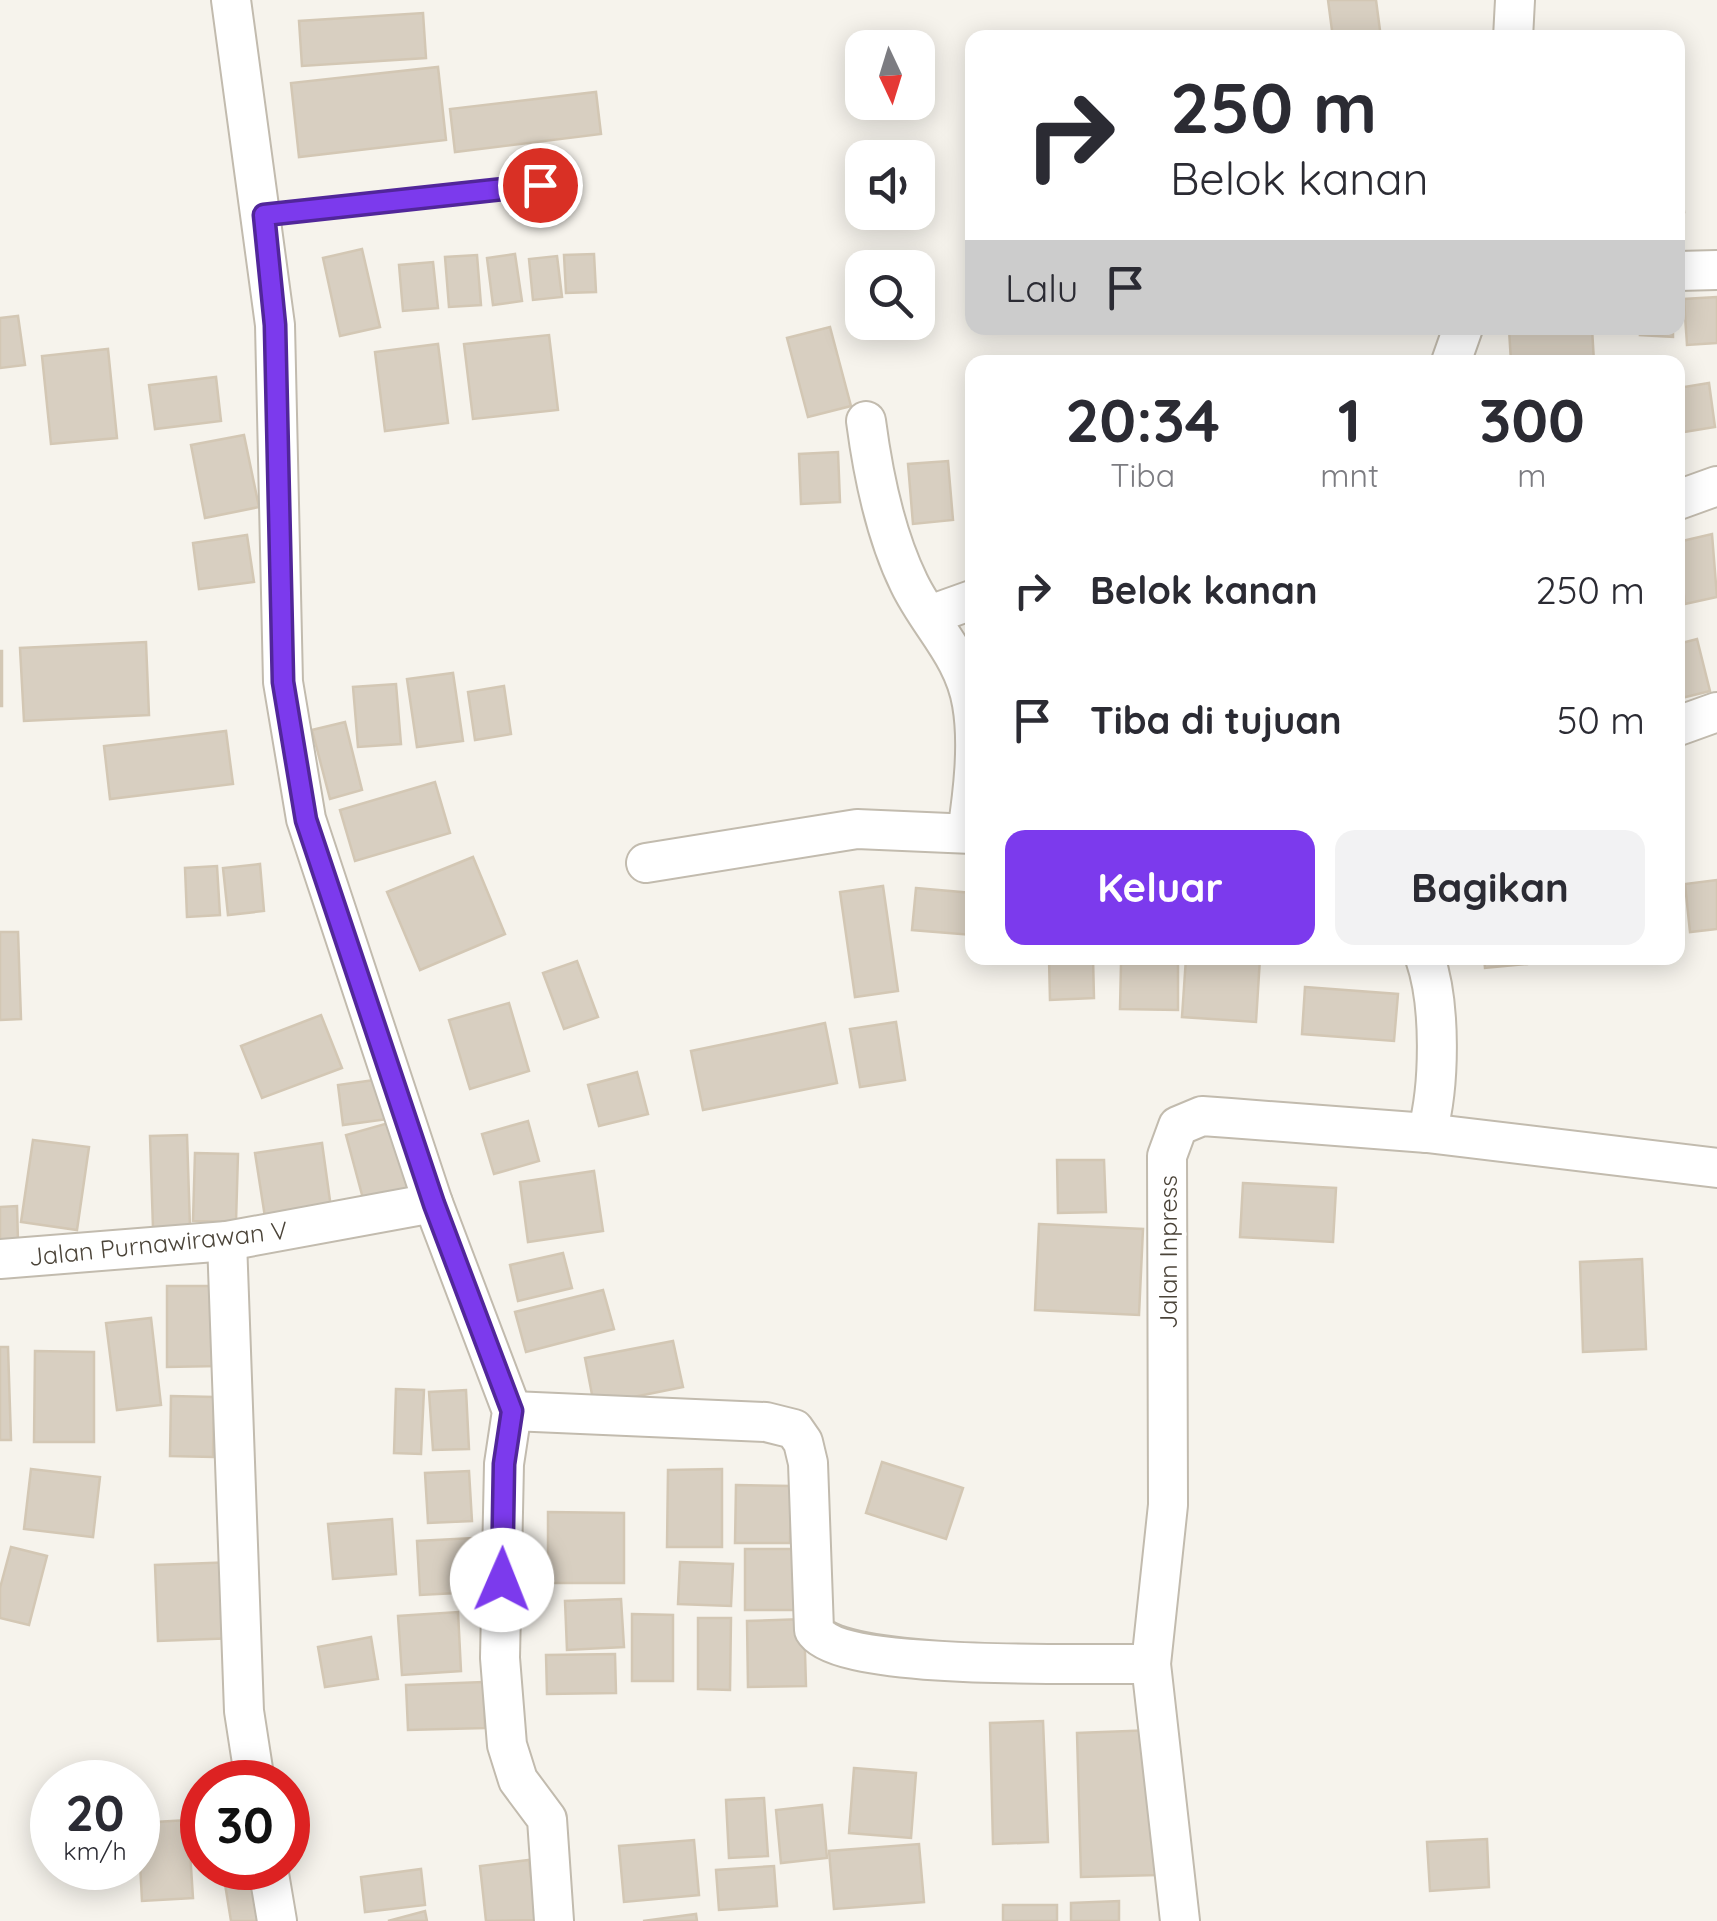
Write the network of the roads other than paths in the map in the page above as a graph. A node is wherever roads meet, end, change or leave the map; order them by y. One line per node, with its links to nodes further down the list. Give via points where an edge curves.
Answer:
1 (232, 0): 5 (street)
2 (1515, 0): 3 (street)
3 (1513, 30)
4 (540, 185): 5 (lane)
5 (264, 215): 21 (street, via 275,325 283,682 303,800)
6 (1717, 270): 7 (street)
7 (1685, 271)
8 (866, 420): 12 (street, via 892,539 909,585)
9 (1717, 486): 10 (street)
10 (1685, 497)
11 (965, 602): 12 (street)
12 (930, 614): 13 (street)
13 (965, 682)
14 (1717, 712): 15 (street)
15 (1685, 723)
16 (965, 834): 17 (street, via 857,829)
17 (646, 863)
18 (1427, 965): 19 (street, via 1433,981 1435,1104)
19 (1427, 1133): 20 (street, Jalan Inpress); 25 (street, Jalan Inpress, via 1202,1116 1178,1126 1167,1156 1168,1505)
20 (1717, 1168)
21 (434, 1204): 22 (street, Jalan Purnawirawan V); 24 (street)
22 (227, 1241): 23 (street, Jalan Purnawirawan V); 26 (street, via 244,1711)
23 (0, 1259)
24 (512, 1411): 25 (street, via 766,1422 794,1429 808,1463 814,1630 828,1646 916,1661); 29 (street, via 504,1464 500,1658 507,1745 518,1780 547,1819)
25 (1151, 1664): 30 (street, Jalan Inpress)
26 (252, 1760)
27 (272, 1890): 28 (street)
28 (277, 1921)
29 (554, 1921)
30 (1180, 1921)

